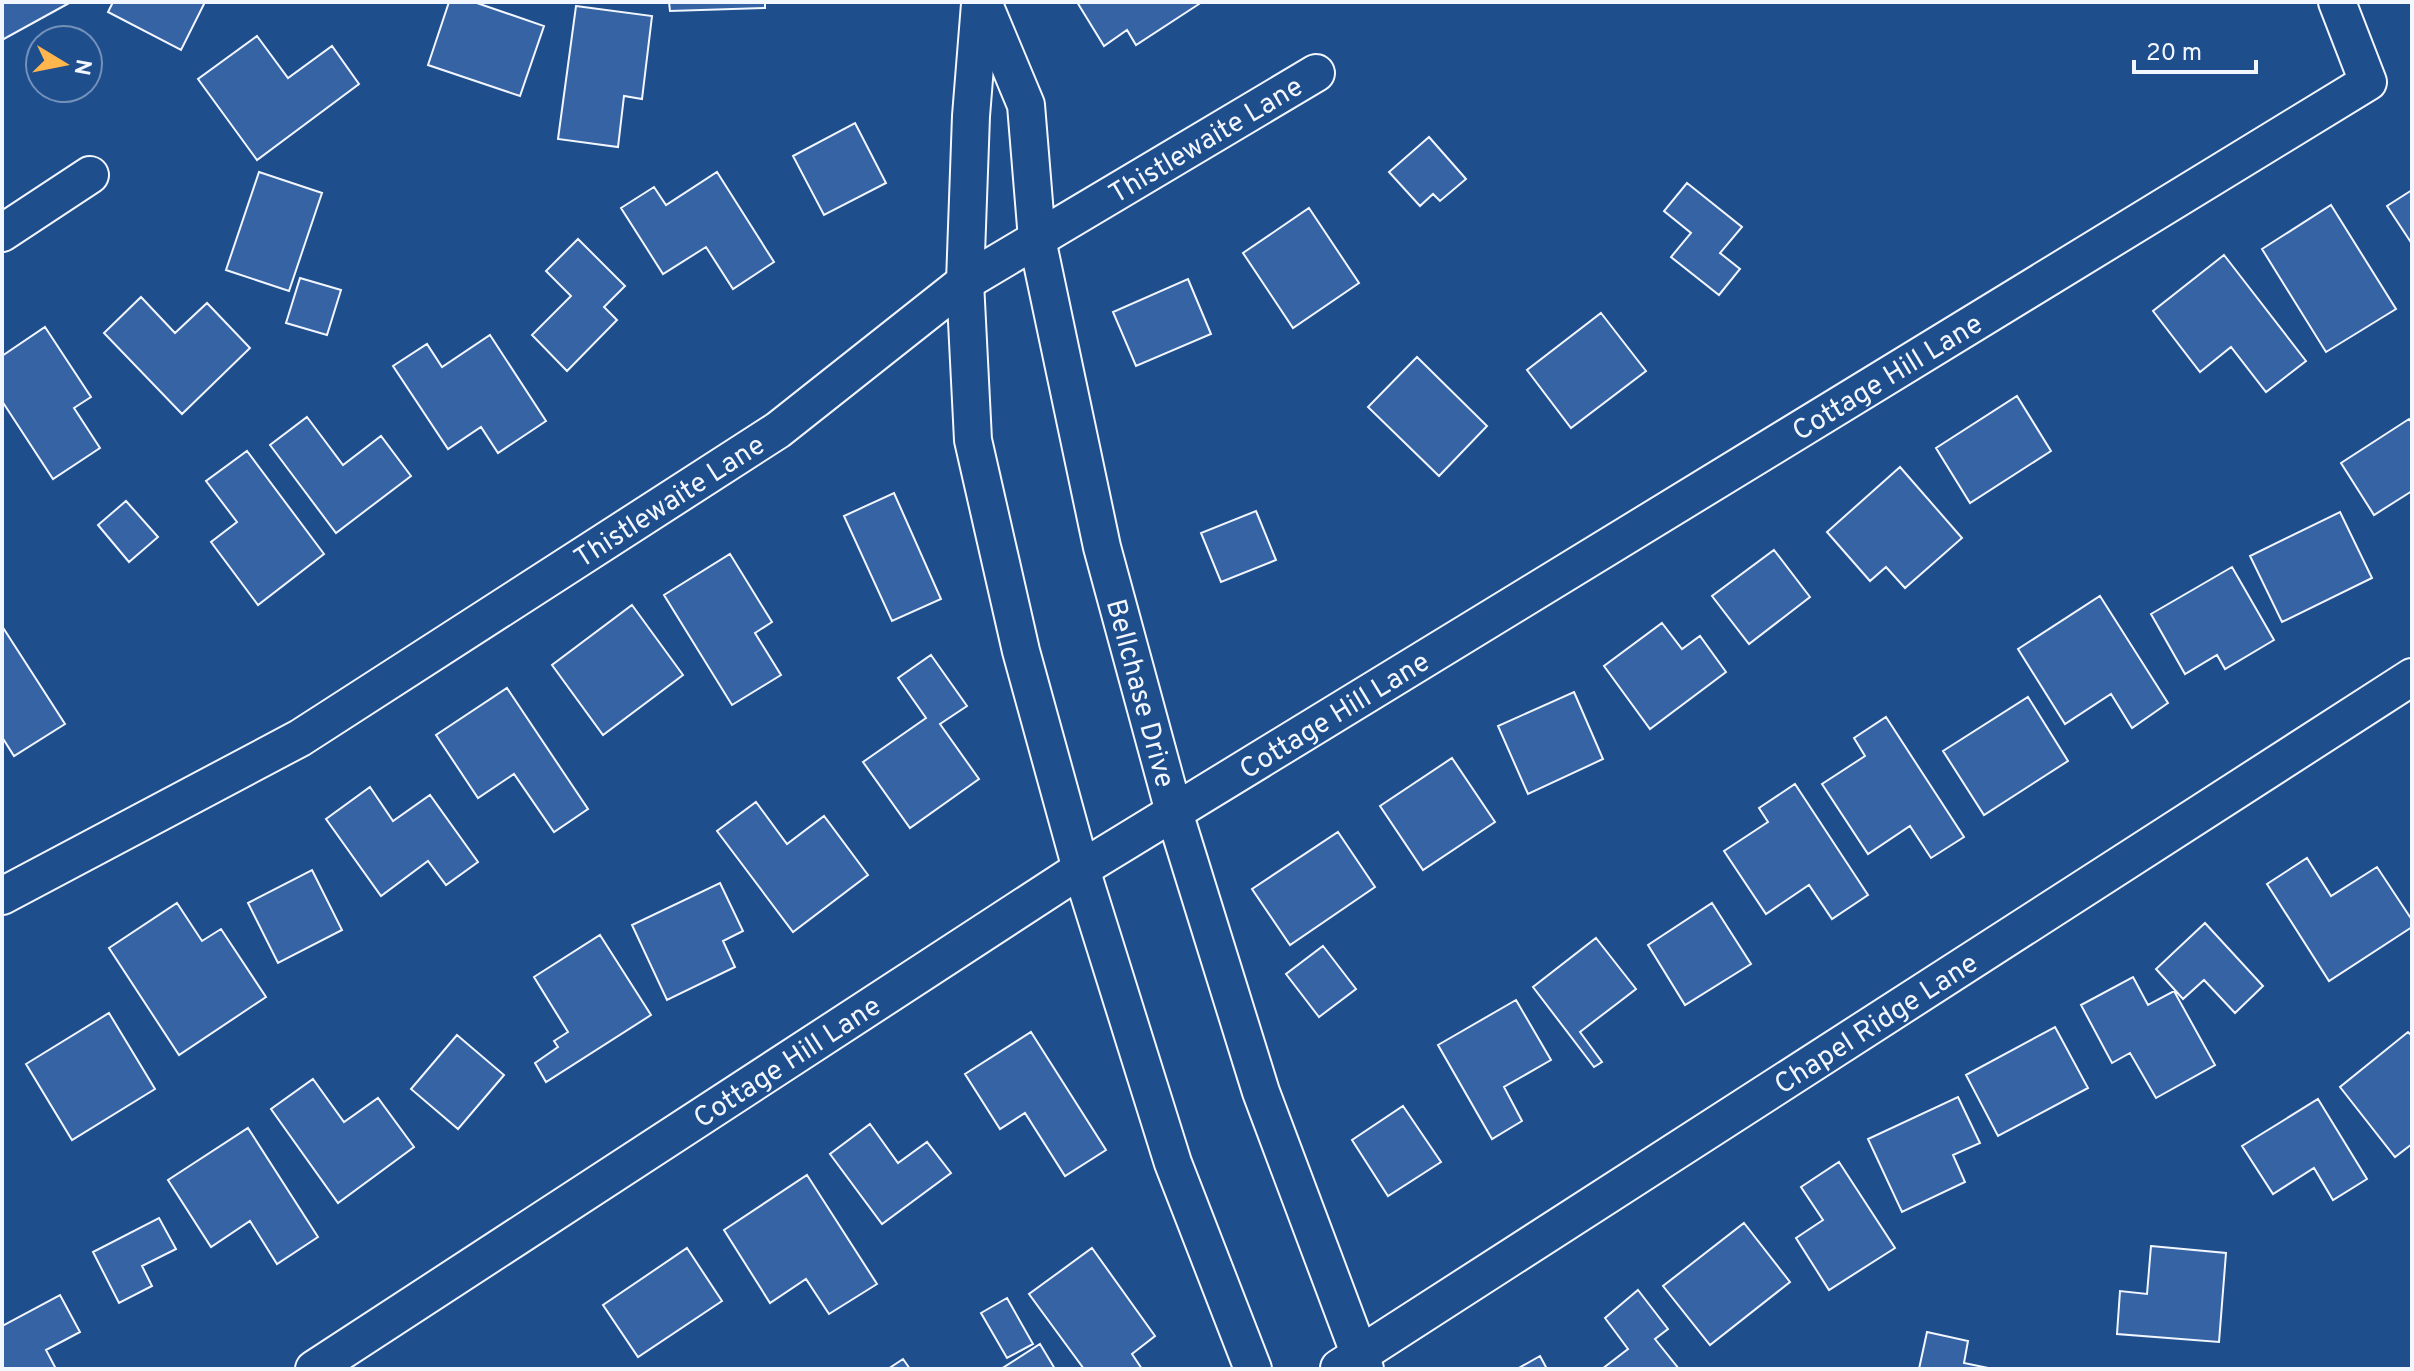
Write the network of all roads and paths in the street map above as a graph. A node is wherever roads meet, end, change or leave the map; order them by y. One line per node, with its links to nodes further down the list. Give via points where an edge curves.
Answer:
1 (981, 2): 6 (street, Bellchase Drive, via 1026,105); 7 (street, Bellchase Drive)
2 (2337, 2): 9 (street, Cottage Hill Lane, via 2368,82)
3 (1316, 73): 6 (street, Thistlewaite Lane)
4 (90, 175): 5 (street)
5 (2, 233)
6 (1037, 239): 7 (street, Thistlewaite Lane); 9 (street, Bellchase Drive, via 1102,547)
7 (965, 282): 10 (street, Bellchase Drive, via 973,440 1021,651); 11 (street, Thistlewaite Lane, via 778,430 300,738)
8 (2412, 677): 12 (street, Chapel Ridge Lane)
9 (1174, 812): 10 (street, Cottage Hill Lane); 12 (street, Bellchase Drive)
10 (1081, 869): 13 (street, Cottage Hill Lane); 14 (street, Bellchase Drive, via 1173,1163)
11 (2, 896)
12 (1354, 1365)
13 (314, 1369)
14 (1253, 1369)

